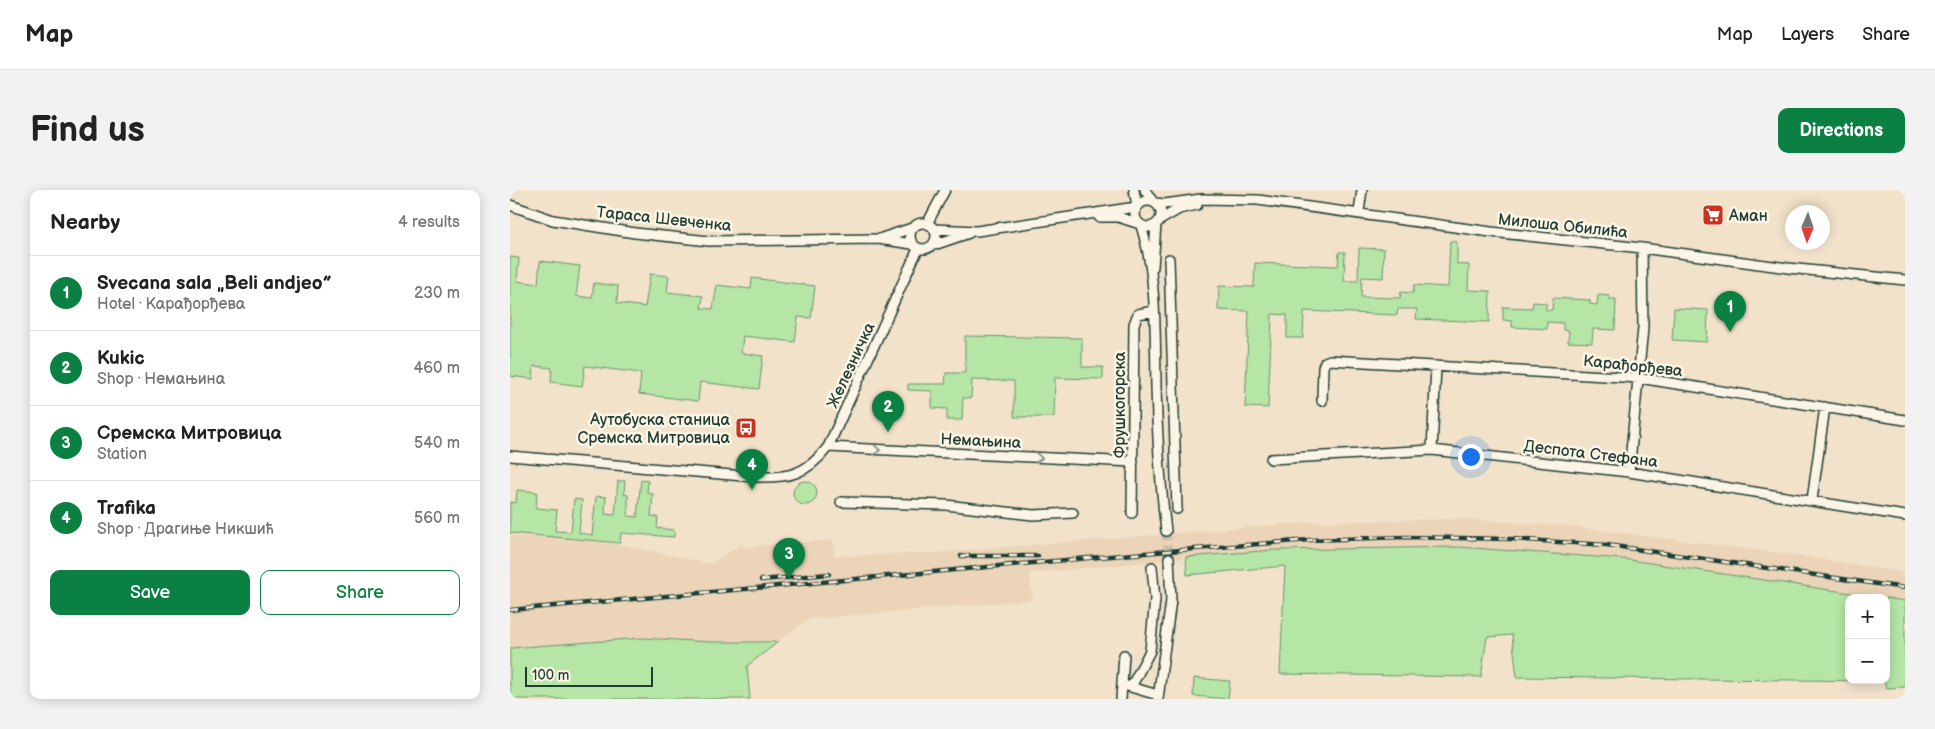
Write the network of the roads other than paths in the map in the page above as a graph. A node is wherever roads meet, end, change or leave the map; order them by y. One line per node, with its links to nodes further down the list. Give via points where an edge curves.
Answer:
1 (945, 190): 15 (street)
2 (1134, 190): 10 (street)
3 (1145, 190): 8 (street)
4 (1258, 190): 7 (street)
5 (1362, 190): 11 (street)
6 (1217, 200): 7 (street, Милоша Обилића); 8 (street, Милоша Обилића); 13 (street, Милоша Обилића, via 1179,209)
7 (1258, 200): 11 (street, Милоша Обилића)
8 (1154, 203): 10 (street, via 1145,201); 13 (street, via 1161,212)
9 (510, 205): 18 (street, Тараса Шевченка, via 553,220 709,241)
10 (1136, 207): 12 (street); 14 (street, via 1134,215)
11 (1359, 212): 21 (street, Милоша Обилића, via 1491,232)
12 (1092, 216): 14 (street, via 1118,217); 17 (street)
13 (1158, 222): 14 (street, via 1149,228); 24 (street)
14 (1139, 224): 24 (street, via 1147,246)
15 (931, 226): 16 (street, via 919,223); 17 (street); 19 (street, via 936,237)
16 (912, 228): 18 (street, Тараса Шевченка); 20 (street, via 909,236)
17 (977, 231): 19 (street)
18 (878, 239): 20 (street, Тараса Шевченка)
19 (934, 245): 20 (street, via 927,249)
20 (915, 247): 33 (street, Железничка)
21 (1642, 248): 23 (street, Милоша Обилића, via 1797,270); 27 (street, via 1643,328)
22 (1169, 259): 28 (street)
23 (1905, 280)
24 (1152, 287): 25 (street)
25 (1154, 311): 29 (street); 37 (street, Фрушкогорска, via 1138,314 1134,324)
26 (1436, 366): 27 (street, Карађорђева); 30 (street, Карађорђева, via 1330,360 1323,367); 34 (street)
27 (1639, 378): 31 (street, Карађорђева); 38 (street)
28 (1175, 387): 29 (street); 41 (street)
29 (1156, 388): 45 (street, via 1159,474)
30 (1322, 401)
31 (1825, 407): 32 (street, Карађорђева); 39 (street)
32 (1905, 420)
33 (828, 447): 35 (street, Железничка, via 810,467 789,476 741,476); 37 (street, Немањина, one-way to 37)
34 (1432, 450): 36 (street, Деспота Стефана); 38 (street, Деспота Стефана)
35 (510, 456)
36 (1271, 458)
37 (1133, 462): 43 (street, Фрушкогорска)
38 (1628, 472): 39 (street, Деспота Стефана)
39 (1812, 500): 44 (street, Деспота Стефана)
40 (841, 502): 42 (street, via 946,505 1032,515)
41 (1177, 510)
42 (1073, 513)
43 (1132, 513)
44 (1905, 516)
45 (1166, 531)
46 (1169, 558): 50 (street, via 1170,606)
47 (1152, 567): 49 (street, via 1155,599 1150,651)
48 (1124, 655): 49 (street)
49 (1127, 686): 50 (street); 51 (street)
50 (1158, 697)
51 (1121, 699)

